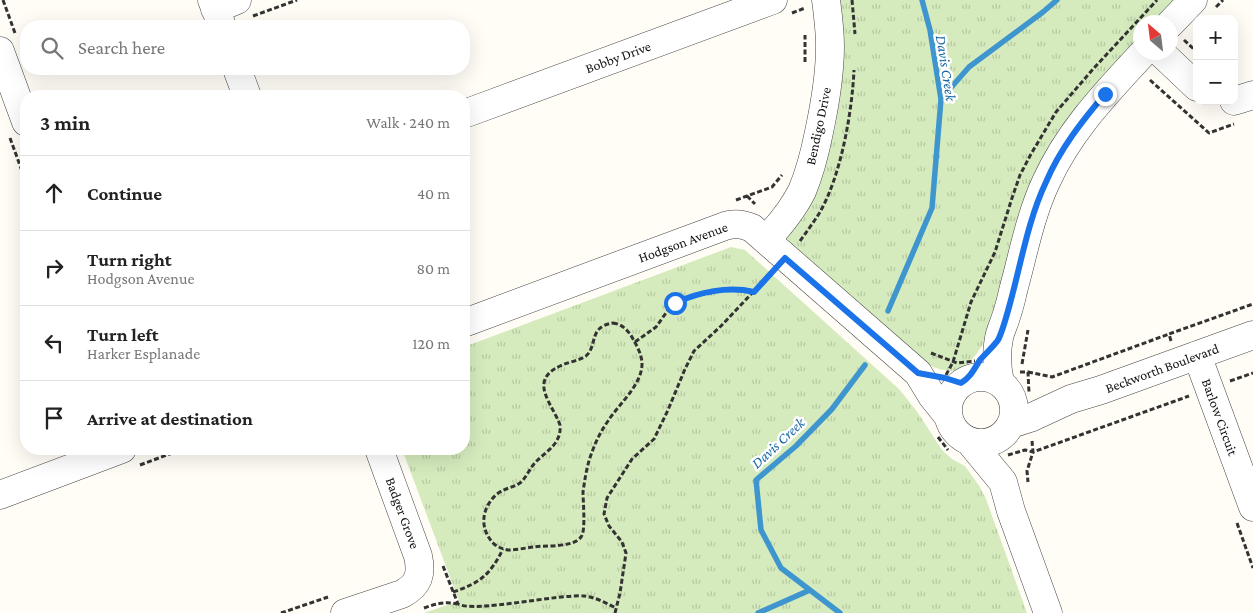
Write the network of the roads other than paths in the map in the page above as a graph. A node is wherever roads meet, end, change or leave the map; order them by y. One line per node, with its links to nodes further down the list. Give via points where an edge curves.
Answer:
1 (773, 0): 12 (street, Bobby Drive)
2 (826, 0): 15 (street, Bendigo Drive, via 829,72 817,144 802,191 788,214)
3 (1193, 0): 4 (street)
4 (1181, 29)
5 (0, 51): 14 (street)
6 (1151, 60): 18 (street, via 1105,94 1070,137 1056,161 1037,204)
7 (1164, 60): 9 (street)
8 (239, 75): 10 (street)
9 (1193, 84)
10 (245, 90)
11 (1253, 95): 13 (street)
12 (470, 112)
13 (1235, 112)
14 (18, 130)
15 (776, 249): 16 (street, Hodgson Avenue, via 752,228 733,224); 20 (street, Hodgson Avenue)
16 (470, 321)
17 (1253, 335): 19 (street, Beckworth Boulevard)
18 (999, 338): 21 (street); 22 (street, via 997,369)
19 (1197, 355): 23 (street, Beckworth Boulevard); 31 (street, Barlow Circuit)
20 (918, 373): 21 (street); 24 (street, Hodgson Avenue, via 932,396)
21 (965, 381): 22 (street, Beckworth Boulevard, via 983,377); 24 (street, via 954,390)
22 (1010, 382): 23 (street, Beckworth Boulevard); 25 (street, via 1013,406)
23 (1071, 399): 25 (street, Beckworth Boulevard)
24 (940, 424): 26 (street, Hodgson Avenue, via 963,439)
25 (1008, 429): 26 (street, Beckworth Boulevard, via 998,439); 29 (street)
26 (961, 448): 29 (street)
27 (106, 455): 30 (street)
28 (381, 455): 32 (street, Badger Grove, via 418,556 418,579 402,594)
29 (1003, 482): 33 (street)
30 (0, 495)
31 (1253, 507)
32 (341, 604)
33 (1048, 613)

